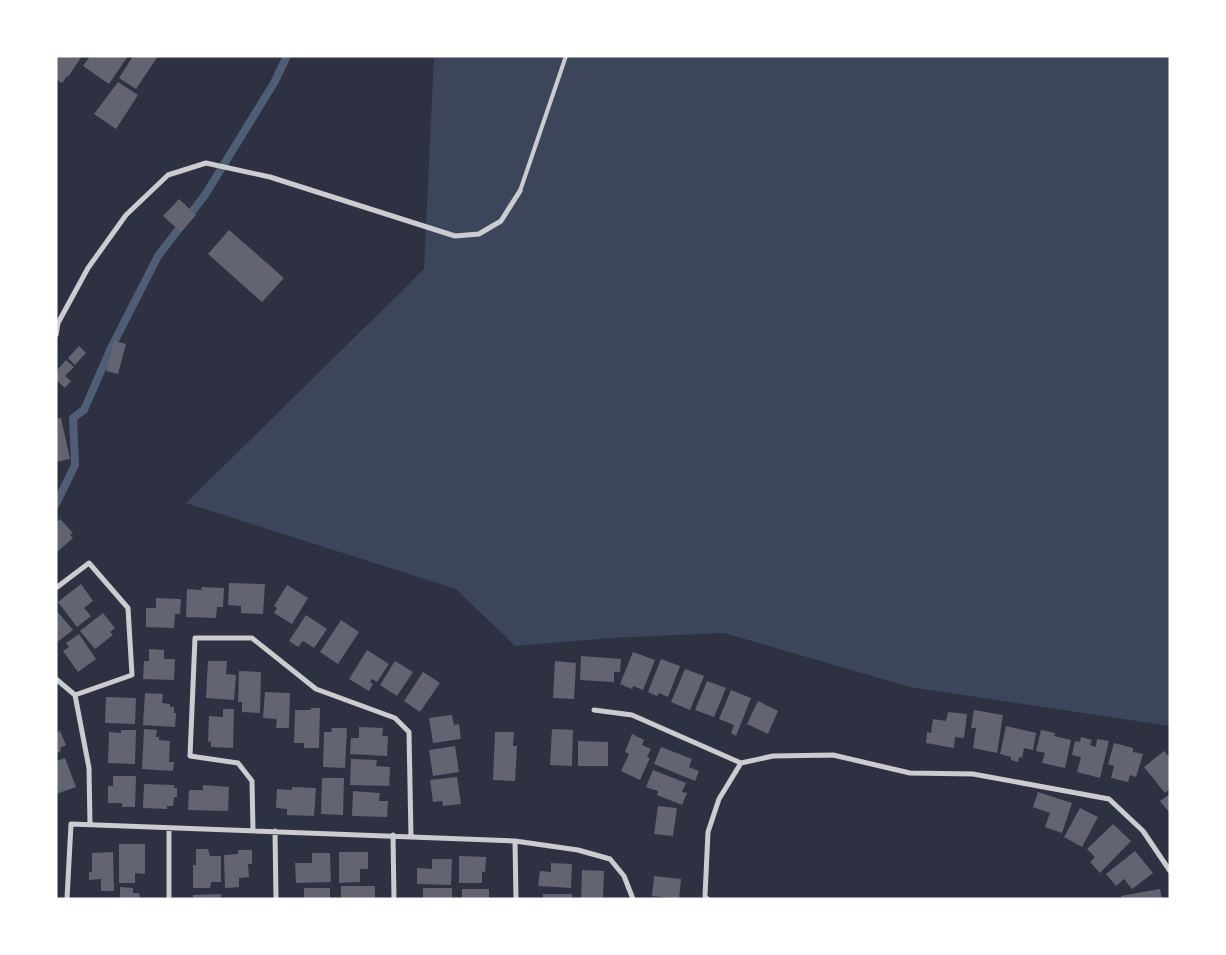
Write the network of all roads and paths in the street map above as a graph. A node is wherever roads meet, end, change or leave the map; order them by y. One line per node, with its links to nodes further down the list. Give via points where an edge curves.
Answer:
1 (566, 56): 2 (lane)
2 (520, 191): 3 (street, via 501,221 479,234 455,236 270,177 206,163 168,176 126,215 88,268 58,323)
3 (56, 335)
4 (56, 588): 6 (street, via 89,563 128,608 132,675)
5 (56, 679): 6 (street)
6 (75, 696): 9 (street, via 90,768)
7 (594, 710): 8 (street, via 632,715)
8 (741, 763): 16 (street, via 773,756 833,755 910,773 973,774 1109,799 1143,832); 23 (street, via 719,800 708,832)
9 (90, 825): 10 (street); 17 (street, via 71,824)
10 (169, 828): 11 (street); 18 (street)
11 (253, 831): 12 (street); 14 (street, via 252,781 238,763 190,756 195,638 252,638 316,689 395,718 409,732)
12 (275, 831): 13 (street); 19 (street)
13 (393, 835): 14 (street); 20 (street)
14 (411, 837): 15 (street)
15 (515, 841): 21 (street); 22 (street, via 578,850 610,859 624,876)
16 (1170, 871)
17 (67, 899)
18 (169, 899)
19 (276, 899)
20 (394, 899)
21 (516, 899)
22 (633, 899)
23 (707, 899)

